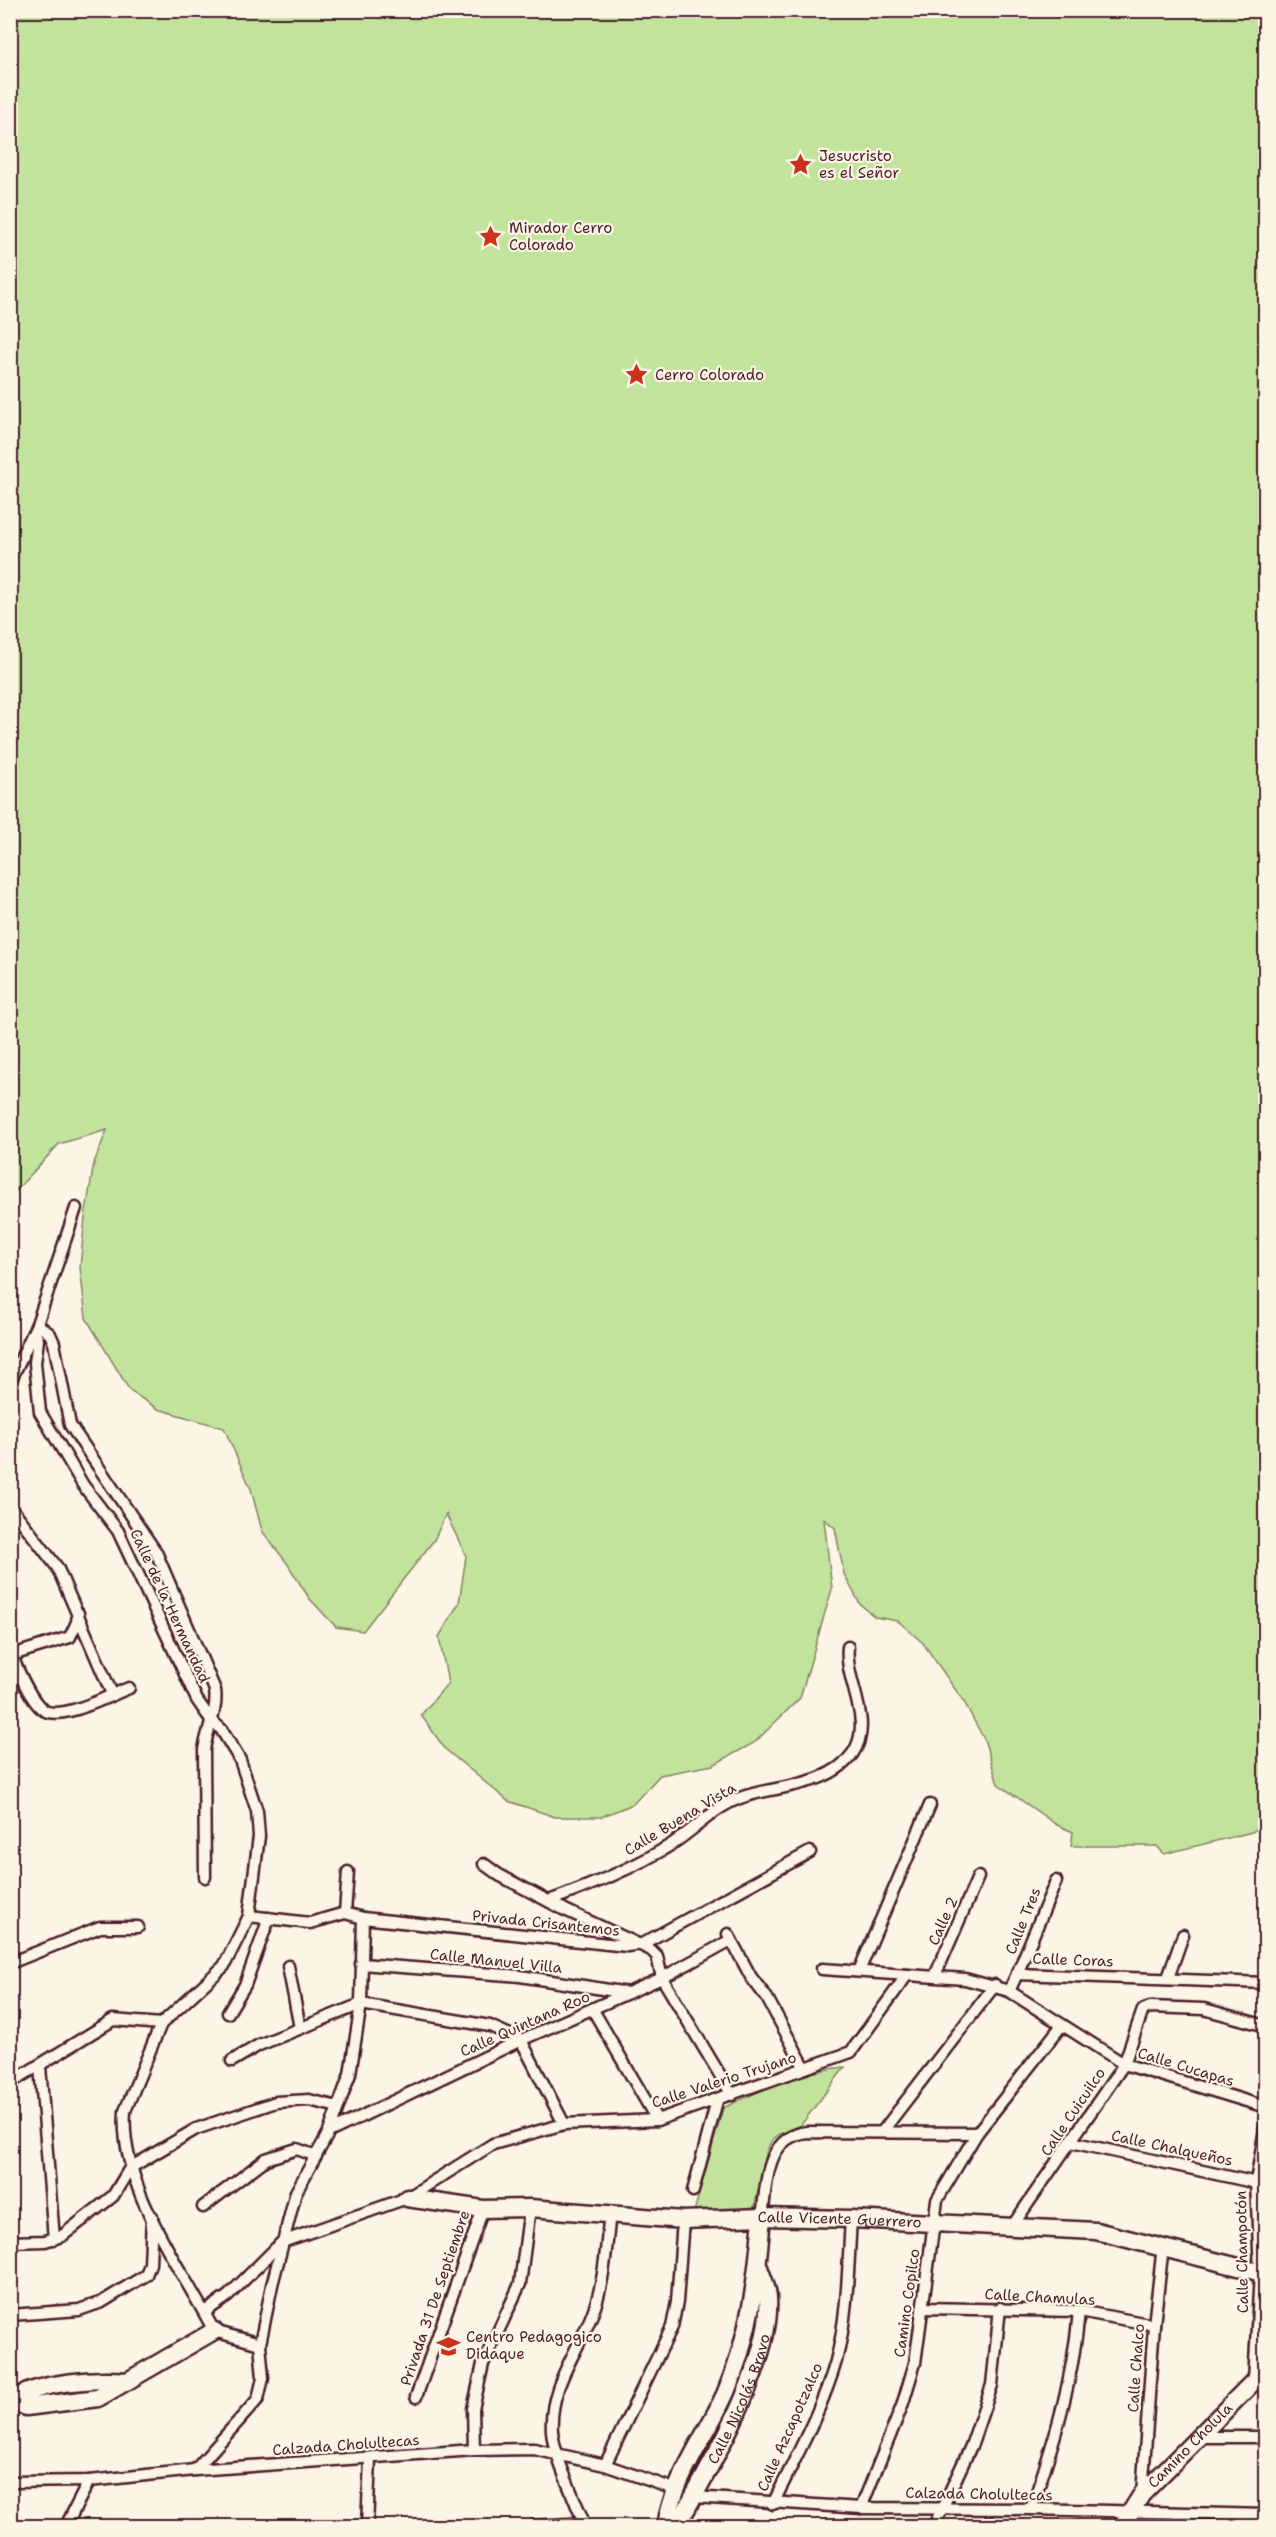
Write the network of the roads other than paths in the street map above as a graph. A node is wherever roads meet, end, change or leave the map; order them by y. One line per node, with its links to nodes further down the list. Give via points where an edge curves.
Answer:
1 (76, 1208): 2 (street)
2 (36, 1328): 3 (street); 5 (street, via 50,1334 54,1343 70,1425 156,1552); 6 (street, Calle de la Hermandad, via 40,1412 83,1485 118,1531)
3 (10, 1382)
4 (10, 1506): 7 (street, via 53,1559)
5 (173, 1593): 6 (street); 13 (street, via 215,1690 217,1701)
6 (154, 1603): 13 (street, Calle de la Hermandad, via 197,1700)
7 (78, 1612): 9 (street, via 70,1637); 12 (street)
8 (848, 1647): 21 (street, Calle Buena Vista, via 861,1719 856,1746 841,1765 806,1784 734,1800 671,1845 598,1883)
9 (11, 1654): 10 (street)
10 (14, 1670): 12 (street, via 41,1708 62,1714)
11 (129, 1688): 12 (street)
12 (112, 1694)
13 (211, 1720): 18 (street, via 204,1750); 23 (street, Calle de la Hermandad, via 240,1760 257,1811 259,1836)
14 (930, 1805): 33 (street)
15 (810, 1852): 28 (street, Privada Crisantemos)
16 (484, 1864): 21 (street)
17 (348, 1872): 22 (street)
18 (205, 1877)
19 (978, 1877): 36 (street, Calle 2)
20 (1056, 1881): 34 (street, Calle Tres)
21 (549, 1901): 28 (street)
22 (345, 1913): 24 (street, via 309,1923); 25 (street, Privada Crisantemos)
23 (249, 1916): 24 (street); 46 (street, Calle de la Hermandad, via 224,1966)
24 (269, 1918): 45 (street, via 245,1985)
25 (363, 1918): 28 (street, Privada Crisantemos, via 617,1947); 30 (street)
26 (138, 1927): 29 (street, via 100,1927)
27 (1183, 1935): 38 (street)
28 (642, 1944): 37 (street, via 657,1956)
29 (10, 1963)
30 (361, 1964): 42 (street, Calle Manuel Villa, via 520,1976); 43 (street)
31 (288, 1966): 49 (street)
32 (822, 1969): 33 (street)
33 (859, 1971): 35 (street)
34 (1017, 1974): 38 (street, Calle Coras); 41 (street, Calle Coras)
35 (907, 1975): 36 (street); 54 (street, Calle Valerio Trujano, via 851,2052)
36 (934, 1976): 40 (street)
37 (662, 1978): 42 (street, Calle Quintana Roo); 54 (street, Calle Quintana Roo, via 729,1937); 56 (street)
38 (1168, 1978): 39 (street, Calle Coras)
39 (1266, 1983)
40 (995, 1986): 41 (street); 64 (street)
41 (1009, 1991): 47 (street, Calle Cucapas)
42 (628, 1993): 44 (street, Calle Quintana Roo)
43 (361, 2004): 49 (street); 50 (street, via 490,2026); 58 (street, via 350,2074)
44 (594, 2010): 50 (street, Calle Quintana Roo); 60 (street)
45 (228, 2013)
46 (161, 2024): 53 (street, via 113,2020); 68 (street, via 125,2111)
47 (1062, 2025): 52 (street, Calle Cucapas); 65 (street, Camino Copilco)
48 (1266, 2026): 52 (street, Calle Cuicuilco, via 1204,2009 1150,2007 1143,2010)
49 (300, 2028): 51 (street)
50 (521, 2040): 62 (street); 63 (street, Calle Quintana Roo)
51 (232, 2061)
52 (1124, 2064): 59 (street, Calle Cucapas); 66 (street, Calle Cuicuilco)
53 (40, 2067): 55 (street); 82 (street)
54 (805, 2068): 56 (street, Calle Valerio Trujano)
55 (10, 2083)
56 (732, 2095): 57 (street, Calle Valerio Trujano)
57 (717, 2101): 60 (street, Calle Valerio Trujano); 70 (street)
58 (338, 2107): 63 (street); 68 (street, via 309,2100 276,2102 196,2129)
59 (1266, 2107)
60 (657, 2120): 62 (street, Calle Valerio Trujano)
61 (1266, 2123): 69 (street, Calle Champotón)
62 (564, 2124): 71 (street, Calle Valerio Trujano, via 493,2144)
63 (329, 2132): 67 (street)
64 (882, 2132): 65 (street); 77 (street, Calle Nicolás Bravo, via 807,2132 782,2141 770,2167)
65 (977, 2133): 80 (street, Camino Copilco, via 937,2200)
66 (1071, 2142): 69 (street, Calle Chalqueños); 81 (street, Calle Cuicuilco)
67 (316, 2156): 72 (street, via 297,2149 266,2158); 84 (street, via 296,2192)
68 (130, 2168): 76 (street); 82 (street, via 113,2196)
69 (1261, 2183): 86 (street, Calle Champotón)
70 (693, 2191)
71 (407, 2198): 74 (main road, Calle Vicente Guerrero); 84 (street, Calle Valerio Trujano)
72 (203, 2207)
73 (530, 2208): 74 (main road, Calle Vicente Guerrero); 75 (main road, Calle Vicente Guerrero); 100 (street, via 520,2284 483,2364 473,2409)
74 (483, 2209): 96 (street, Privada 31 De Septiembre)
75 (610, 2213): 79 (main road, Calle Vicente Guerrero); 101 (street, via 599,2293 553,2401 552,2435)
76 (152, 2215): 90 (street); 91 (street, via 146,2275 102,2302 79,2310)
77 (762, 2217): 78 (main road, Calle Vicente Guerrero); 79 (main road, Calle Vicente Guerrero); 107 (main road, Calle Nicolás Bravo, via 749,2325)
78 (851, 2219): 80 (main road, Calle Vicente Guerrero); 109 (street, Calle Azcapotzalco, via 844,2310 835,2362)
79 (683, 2220): 103 (street, via 672,2326)
80 (934, 2221): 81 (main road, Calle Vicente Guerrero); 87 (street, Camino Copilco)
81 (1013, 2225): 85 (main road, Calle Vicente Guerrero, via 1096,2231)
82 (54, 2239): 83 (street)
83 (10, 2242)
84 (282, 2242): 90 (street, via 228,2296); 94 (street)
85 (1163, 2246): 86 (main road, Calle Vicente Guerrero); 92 (street, Calle Chalco)
86 (1263, 2273): 95 (street, Calle Champotón)
87 (922, 2308): 88 (street, Calle Chamulas); 111 (street, Camino Copilco, via 915,2362 905,2398)
88 (1000, 2308): 89 (street, Calle Chamulas); 110 (street, via 992,2385)
89 (1079, 2311): 92 (street, Calle Chamulas); 112 (street, via 1066,2404)
90 (205, 2312): 93 (street)
91 (10, 2315)
92 (1154, 2325): 108 (street, Calle Chalco)
93 (214, 2331): 94 (street); 97 (main road, via 98,2398 26,2407)
94 (260, 2344): 104 (street, via 263,2378 258,2398)
95 (1260, 2375): 98 (main road, Camino Cholula)
96 (416, 2397)
97 (11, 2400)
98 (1197, 2437): 99 (street); 108 (main road, Camino Cholula)
99 (1266, 2437)
100 (474, 2450): 101 (street, Calzada Cholultecas, via 534,2449); 102 (street, Calzada Cholultecas)
101 (559, 2454): 103 (street, Calzada Cholultecas); 115 (street)
102 (370, 2460): 104 (street, Calzada Cholultecas); 117 (street)
103 (605, 2465): 107 (street, Calzada Cholultecas)
104 (195, 2470): 105 (street, Calzada Cholultecas)
105 (89, 2481): 106 (street, Calzada Cholultecas); 116 (street)
106 (10, 2482)
107 (685, 2493): 109 (street, Calzada Cholultecas); 119 (main road, Calle Nicolás Bravo); 120 (main road, Calle Nicolás Bravo)
108 (1142, 2494): 114 (main road, Camino Cholula)
109 (773, 2504): 111 (street, Calzada Cholultecas)
110 (944, 2507): 111 (street, Calzada Cholultecas); 112 (street, Calzada Cholultecas); 121 (street)
111 (861, 2508)
112 (1031, 2509): 114 (street, Calzada Cholultecas)
113 (1266, 2515): 114 (street, Calzada Cholultecas)
114 (1126, 2519)
115 (584, 2525): 118 (street)
116 (66, 2526)
117 (367, 2526)
118 (534, 2526)
119 (666, 2526)
120 (677, 2526)
121 (934, 2526)

